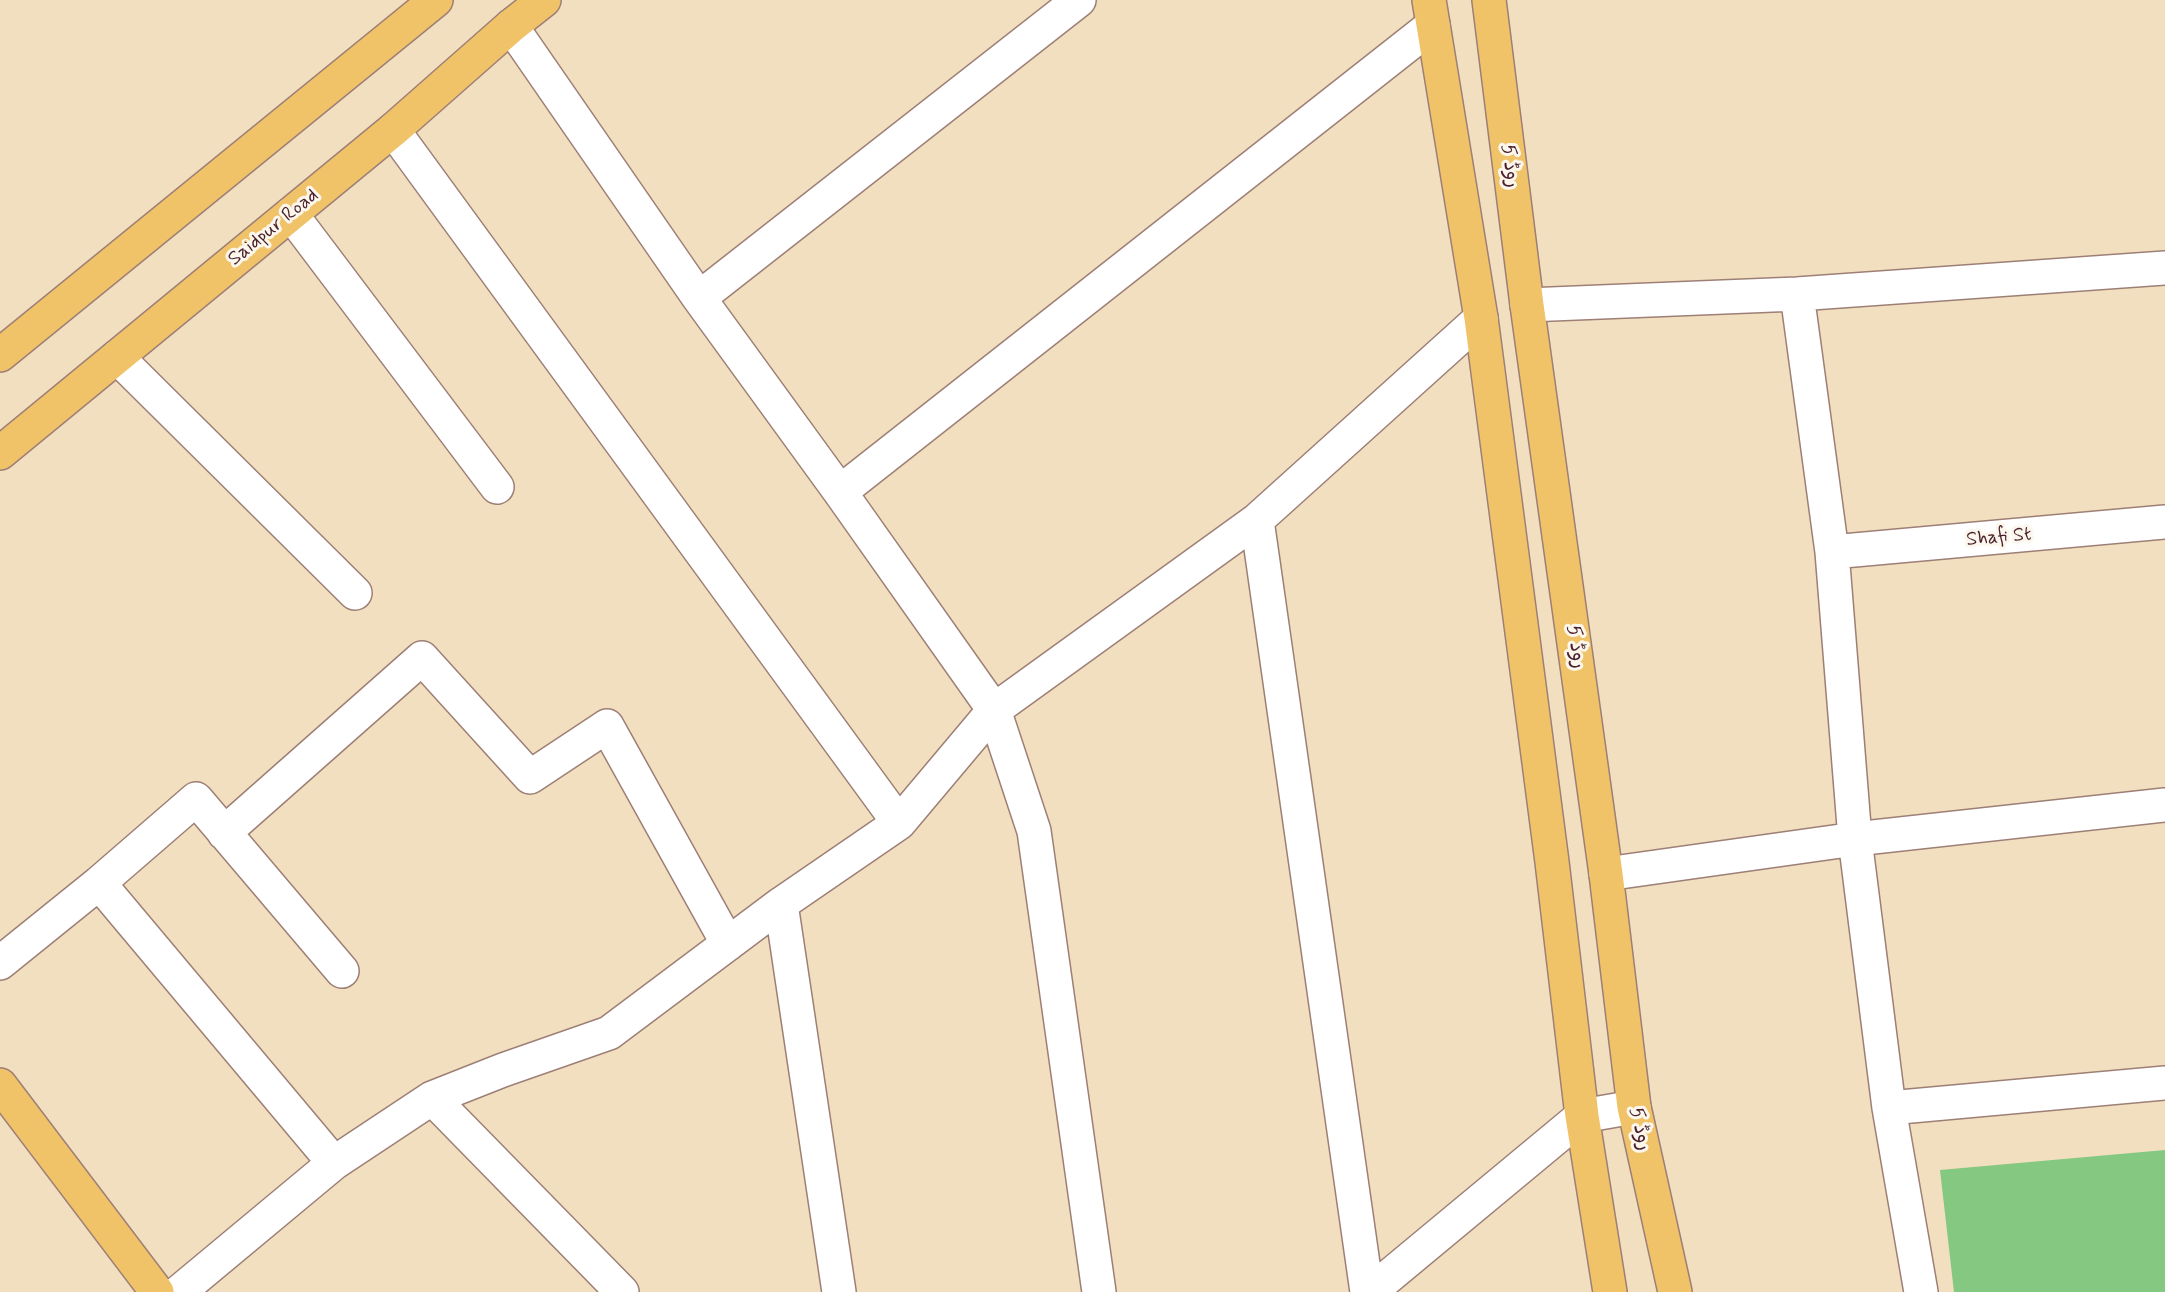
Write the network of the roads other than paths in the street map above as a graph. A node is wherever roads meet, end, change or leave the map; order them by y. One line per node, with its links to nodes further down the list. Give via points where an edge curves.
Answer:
1 (436, 0): 14 (main road)
2 (544, 0): 6 (main road, Saidpur Road)
3 (1079, 0): 11 (street)
4 (1489, 0): 12 (main road, روڈ 5)
5 (1431, 12): 13 (main road); 18 (street)
6 (511, 26): 7 (main road, Saidpur Road); 11 (street)
7 (393, 130): 8 (main road, Saidpur Road); 25 (street)
8 (291, 214): 15 (main road, Saidpur Road); 17 (street)
9 (2165, 268): 10 (street)
10 (1797, 294): 12 (street); 21 (street)
11 (699, 298): 18 (street)
12 (1527, 305): 28 (main road, روڈ 5)
13 (1482, 318): 19 (street); 39 (main road)
14 (0, 355)
15 (117, 357): 16 (main road, Saidpur Road); 22 (street)
16 (0, 453)
17 (497, 487)
18 (840, 492): 23 (street)
19 (1257, 520): 23 (street); 46 (street)
20 (2165, 522): 21 (street, Shafi St)
21 (1832, 552): 27 (street)
22 (355, 592)
23 (994, 710): 25 (street); 45 (street, via 1034,831)
24 (2165, 805): 27 (street)
25 (900, 823): 30 (street)
26 (224, 832): 29 (street, via 196,799); 31 (street, via 422,658 530,777 607,726); 33 (street)
27 (1855, 839): 28 (street); 38 (street)
28 (1606, 874): 37 (main road, روڈ 5)
29 (99, 883): 32 (street); 40 (street)
30 (781, 904): 31 (street); 44 (street)
31 (728, 944): 36 (street, via 609,1033)
32 (0, 963)
33 (342, 971)
34 (2165, 1083): 38 (street)
35 (0, 1085): 41 (main road)
36 (432, 1098): 40 (street); 43 (street)
37 (1634, 1107): 39 (street); 48 (main road, روڈ 5)
38 (1889, 1108): 49 (street)
39 (1582, 1116): 46 (street); 47 (main road)
40 (334, 1163): 42 (street)
41 (158, 1292)
42 (178, 1292)
43 (622, 1292)
44 (839, 1292)
45 (1100, 1292)
46 (1369, 1292)
47 (1610, 1292)
48 (1675, 1292)
49 (1921, 1292)

